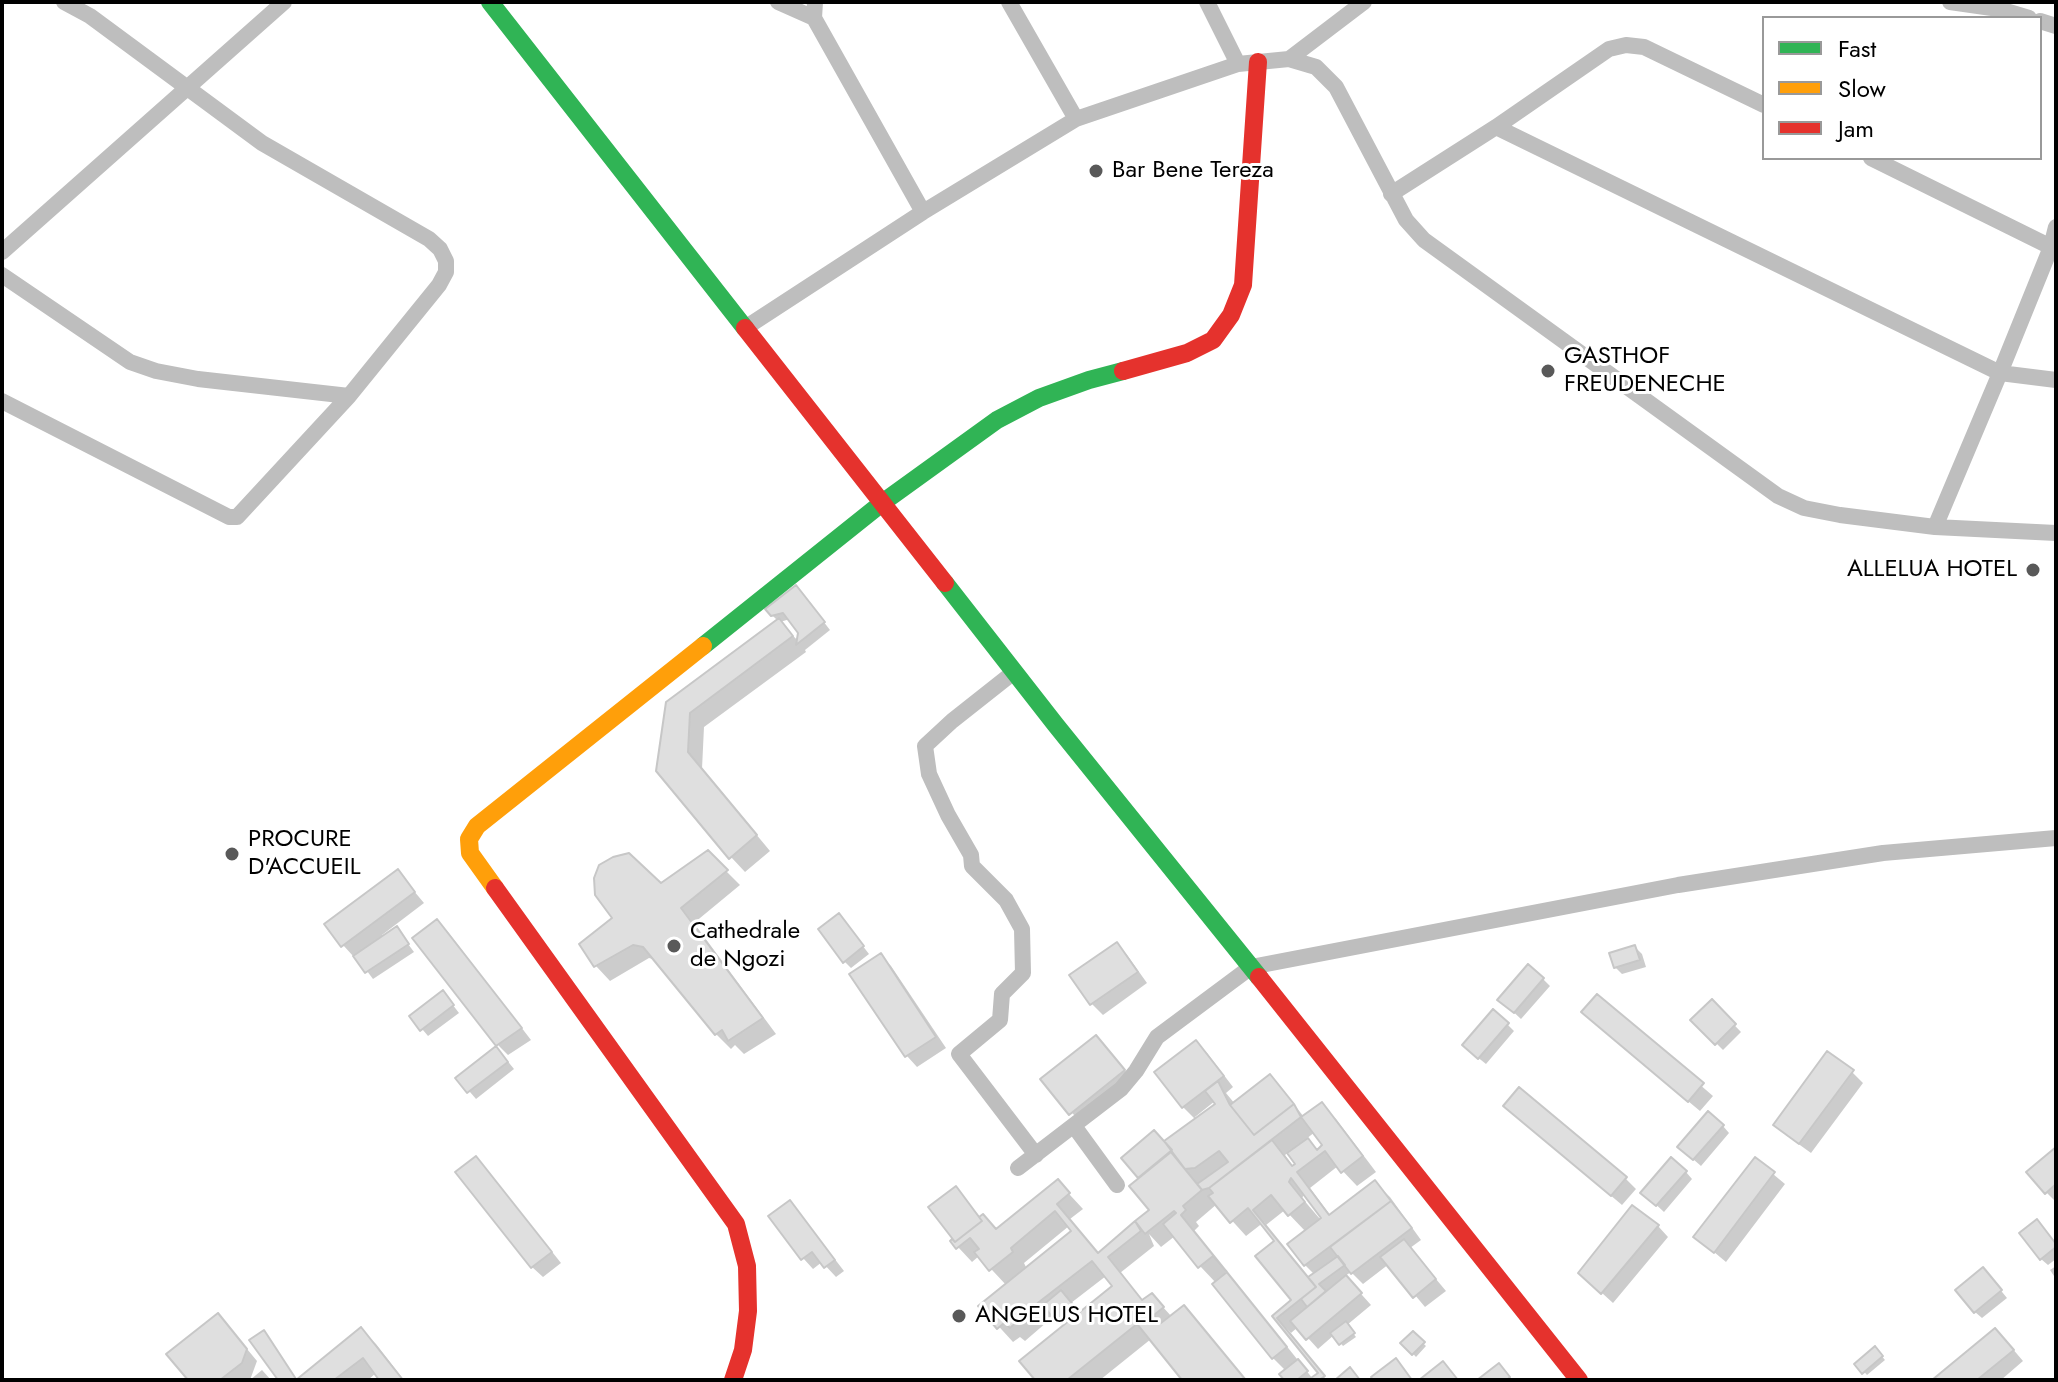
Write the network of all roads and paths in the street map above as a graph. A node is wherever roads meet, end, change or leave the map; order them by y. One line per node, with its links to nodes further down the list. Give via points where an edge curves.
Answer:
1 (64, 2): 14 (street)
2 (284, 2): 14 (street)
3 (490, 2): 25 (street)
4 (778, 2): 9 (street)
5 (1009, 2): 16 (street)
6 (1207, 2): 13 (street)
7 (1364, 2): 11 (street)
8 (1950, 2): 10 (street)
9 (815, 10): 20 (street)
10 (2022, 16)
11 (1289, 59): 12 (street); 19 (street, via 1316,67 1336,87)
12 (1258, 62): 13 (street); 30 (street, via 1243,285 1213,340 1187,353 1039,398 997,420)
13 (1238, 64): 16 (street)
14 (187, 87): 23 (street); 28 (street, via 262,143 440,249 446,272 439,285)
15 (1762, 104): 17 (street, via 1644,47 1626,45 1609,49)
16 (1076, 119): 20 (street)
17 (1496, 127): 19 (street); 26 (street)
18 (1875, 160): 22 (street)
19 (1391, 194): 31 (street, via 1424,240 1778,496 1828,513)
20 (923, 212): 25 (street)
21 (2056, 227): 22 (street)
22 (2054, 247): 26 (street)
23 (2, 252)
24 (2, 275): 28 (street, via 130,362 198,379)
25 (745, 328): 30 (street)
26 (2000, 373): 27 (street); 31 (street)
27 (2056, 380)
28 (349, 396): 29 (street, via 237,517)
29 (2, 401)
30 (882, 503): 33 (street); 40 (street, via 477,826 469,839 470,853 736,1224 747,1266 748,1311)
31 (1935, 527): 32 (street)
32 (2056, 533)
33 (1014, 672): 35 (street); 37 (street, via 925,746 929,774 972,866 1006,900 1022,929 1023,973 1002,994 1000,1020 959,1054)
34 (2056, 838): 35 (street, via 1883,853 1678,885)
35 (1251, 967): 36 (street, via 1157,1037 1121,1089); 41 (street)
36 (1074, 1126): 37 (street); 39 (street)
37 (1036, 1155): 38 (street)
38 (1018, 1168)
39 (1117, 1185)
40 (733, 1380)
41 (1579, 1380)

